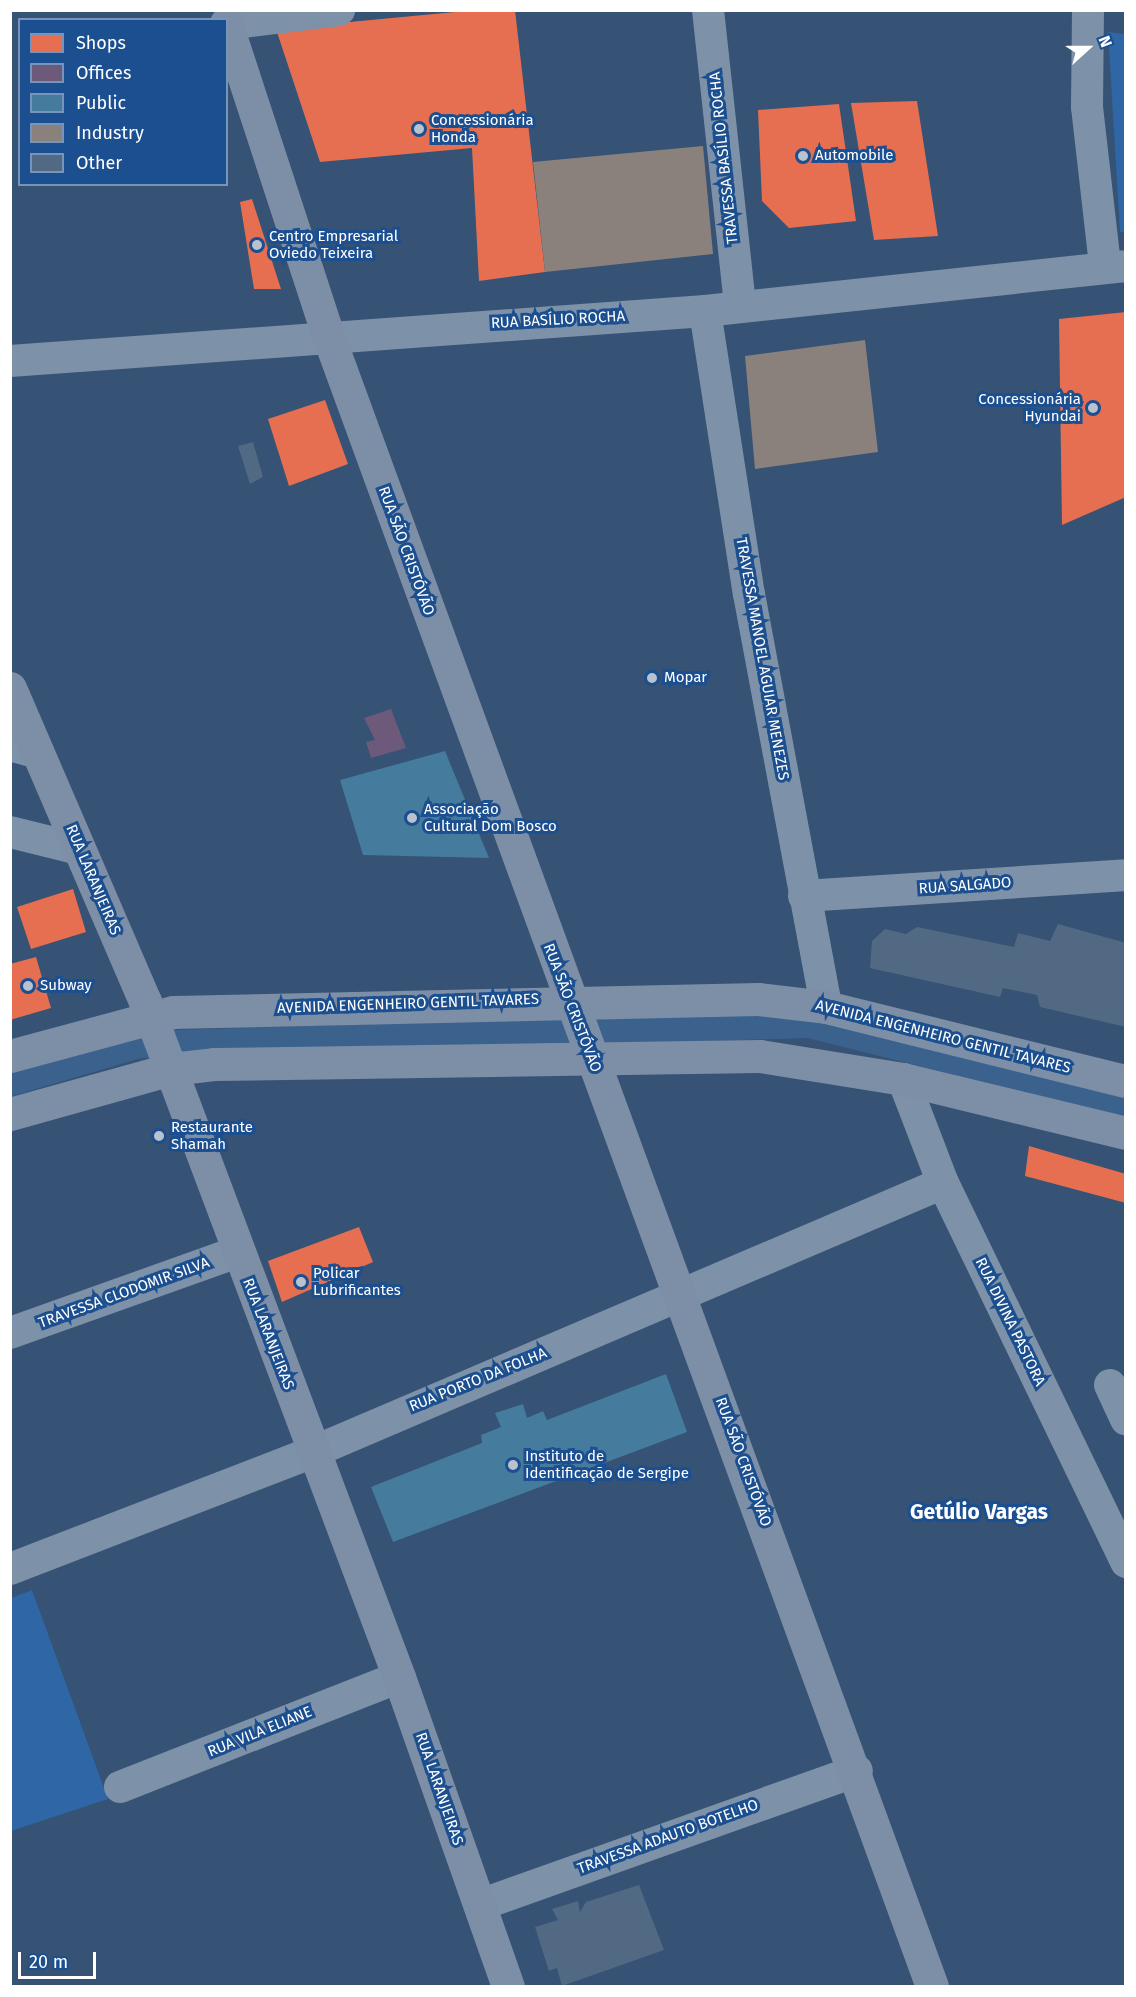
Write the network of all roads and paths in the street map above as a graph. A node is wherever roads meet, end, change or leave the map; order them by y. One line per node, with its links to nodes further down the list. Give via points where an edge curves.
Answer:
1 (339, 10): 4 (street)
2 (708, 10): 7 (street, TRAVESSA BASÍLIO ROCHA)
3 (1089, 10): 6 (street, via 1087,107)
4 (228, 22)
5 (228, 28): 9 (main road, RUA SÃO CRISTÓVÃO)
6 (1115, 266): 7 (street, RUA BASÍLIO ROCHA)
7 (740, 306): 8 (street, RUA BASÍLIO ROCHA)
8 (705, 311): 9 (street, RUA BASÍLIO ROCHA); 16 (street, TRAVESSA MANOEL AGUIAR MENEZES)
9 (328, 335): 10 (street, RUA BASÍLIO ROCHA); 17 (main road, RUA SÃO CRISTÓVÃO)
10 (10, 361)
11 (10, 688): 12 (main road, RUA LARANJEIRAS)
12 (24, 749): 14 (main road, RUA LARANJEIRAS)
13 (10, 832): 14 (street)
14 (79, 849): 19 (main road, RUA LARANJEIRAS)
15 (1125, 875): 16 (street, RUA SALGADO)
16 (804, 896): 18 (street, TRAVESSA MANOEL AGUIAR MENEZES)
17 (568, 1002): 18 (main road, AVENIDA ENGENHEIRO GENTIL TAVARES, via 758,999); 19 (main road, AVENIDA ENGENHEIRO GENTIL TAVARES); 21 (main road, RUA SÃO CRISTÓVÃO)
18 (826, 1007): 24 (main road, AVENIDA ENGENHEIRO GENTIL TAVARES)
19 (152, 1022): 20 (main road, AVENIDA ENGENHEIRO GENTIL TAVARES); 22 (main road, RUA LARANJEIRAS)
20 (10, 1056)
21 (592, 1057): 22 (main road); 23 (main road, via 760,1056); 29 (main road, RUA SÃO CRISTÓVÃO)
22 (170, 1067): 25 (main road); 28 (main road, RUA LARANJEIRAS)
23 (903, 1078): 26 (main road); 27 (street, RUA DIVINA PASTORA)
24 (1125, 1081)
25 (10, 1114)
26 (1125, 1132)
27 (943, 1183): 29 (street, RUA PORTO DA FOLHA); 34 (street, RUA DIVINA PASTORA)
28 (237, 1252): 30 (street, TRAVESSA CLODOMIR SILVA); 33 (main road, RUA LARANJEIRAS)
29 (681, 1296): 33 (street, RUA PORTO DA FOLHA); 37 (main road, RUA SÃO CRISTÓVÃO)
30 (10, 1333)
31 (1110, 1385): 32 (street)
32 (1125, 1420)
33 (313, 1452): 35 (street, RUA PORTO DA FOLHA); 36 (main road, RUA LARANJEIRAS)
34 (1125, 1562)
35 (10, 1569)
36 (399, 1677): 38 (street, RUA VILA ELIANE); 39 (main road, RUA LARANJEIRAS)
37 (857, 1771): 39 (street, TRAVESSA ADAUTO BOTELHO); 41 (main road, RUA SÃO CRISTÓVÃO)
38 (120, 1787)
39 (480, 1905): 40 (main road, RUA LARANJEIRAS)
40 (508, 1986)
41 (932, 1986)

